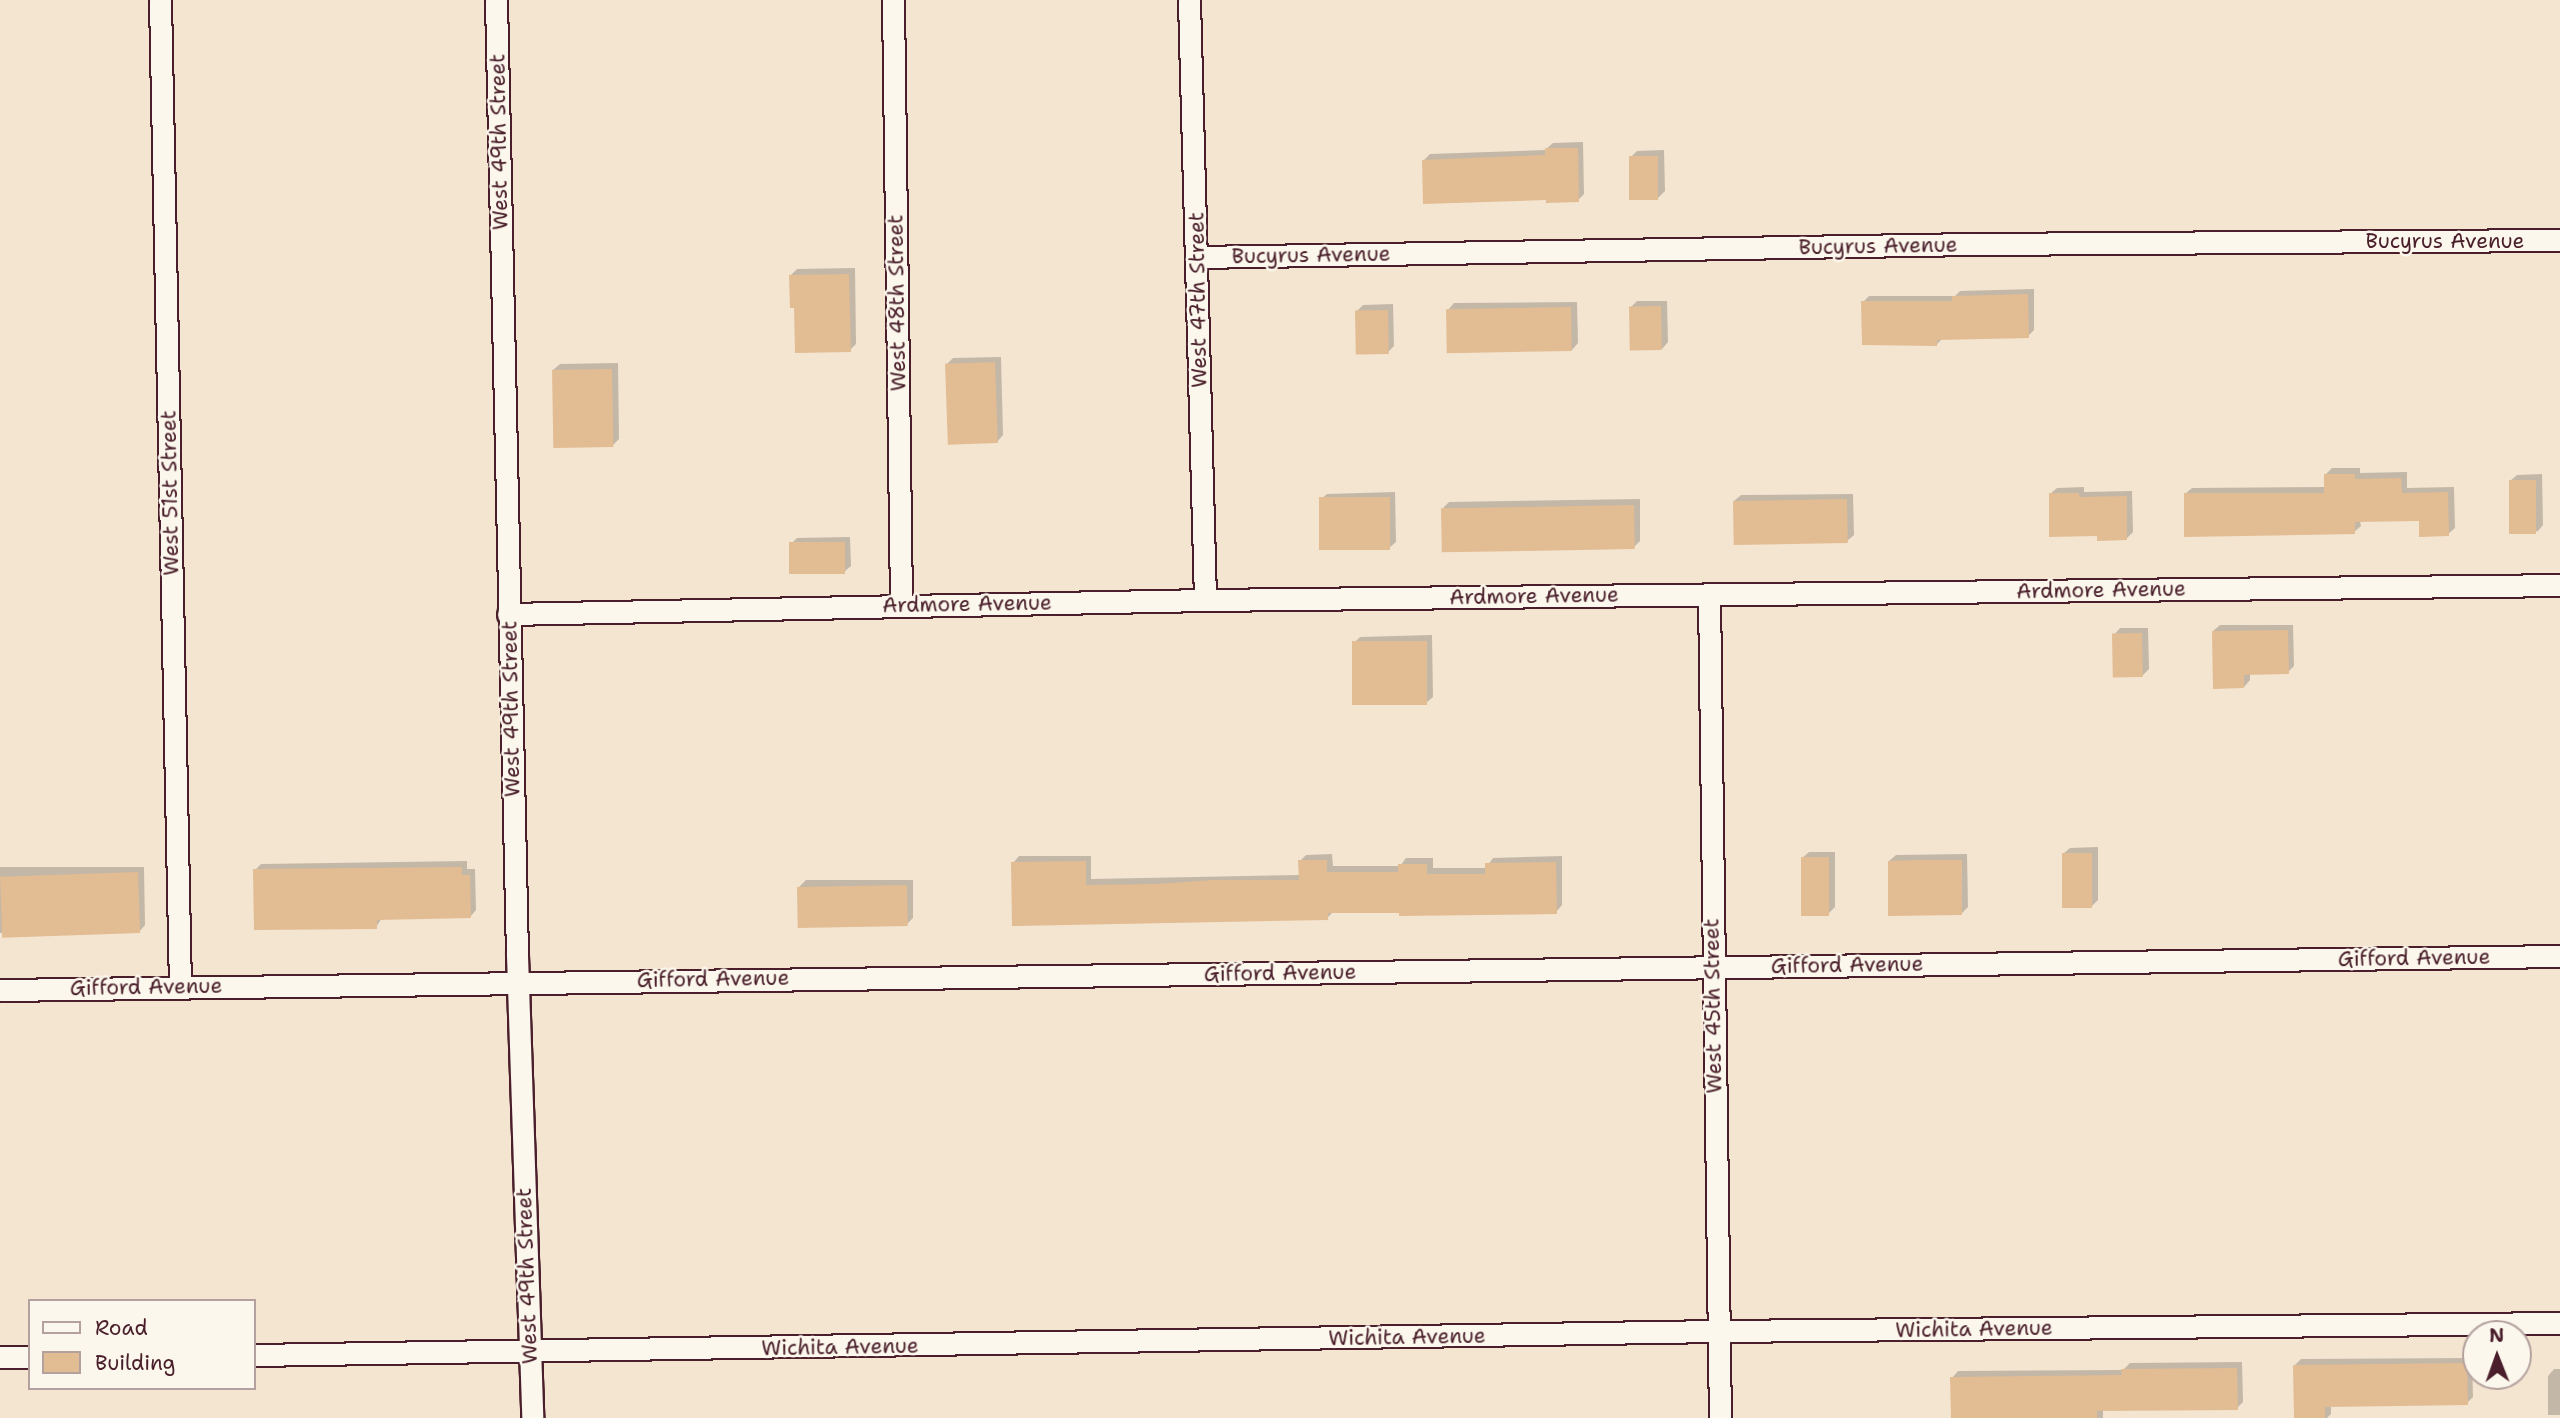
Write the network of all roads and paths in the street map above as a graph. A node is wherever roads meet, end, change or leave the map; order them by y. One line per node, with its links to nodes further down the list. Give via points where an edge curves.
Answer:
1 (160, 0): 15 (street, West 51st Street)
2 (496, 0): 11 (street, West 49th Street)
3 (893, 0): 10 (street, West 48th Street)
4 (1189, 0): 6 (street, West 47th Street)
5 (2560, 240): 6 (street, Bucyrus Avenue)
6 (1197, 257): 9 (street, West 47th Street)
7 (2560, 585): 8 (street, Ardmore Avenue)
8 (1709, 594): 9 (street, Ardmore Avenue); 13 (street, West 45th Street)
9 (1205, 600): 10 (street, Ardmore Avenue)
10 (901, 606): 11 (street, Ardmore Avenue)
11 (508, 614): 14 (street, West 49th Street)
12 (2560, 956): 13 (street, Gifford Avenue)
13 (1712, 967): 14 (street, Gifford Avenue); 18 (street, West 45th Street)
14 (517, 982): 15 (street, Gifford Avenue); 19 (street, West 49th Street)
15 (180, 986): 16 (street, Gifford Avenue)
16 (0, 990)
17 (2560, 1323): 18 (street, Wichita Avenue)
18 (1718, 1331): 19 (street, Wichita Avenue); 24 (street, West 45th Street)
19 (530, 1352): 20 (street, Wichita Avenue); 23 (street, West 49th Street)
20 (256, 1354)
21 (0, 1357): 22 (street)
22 (28, 1357)
23 (532, 1418)
24 (1720, 1418)

